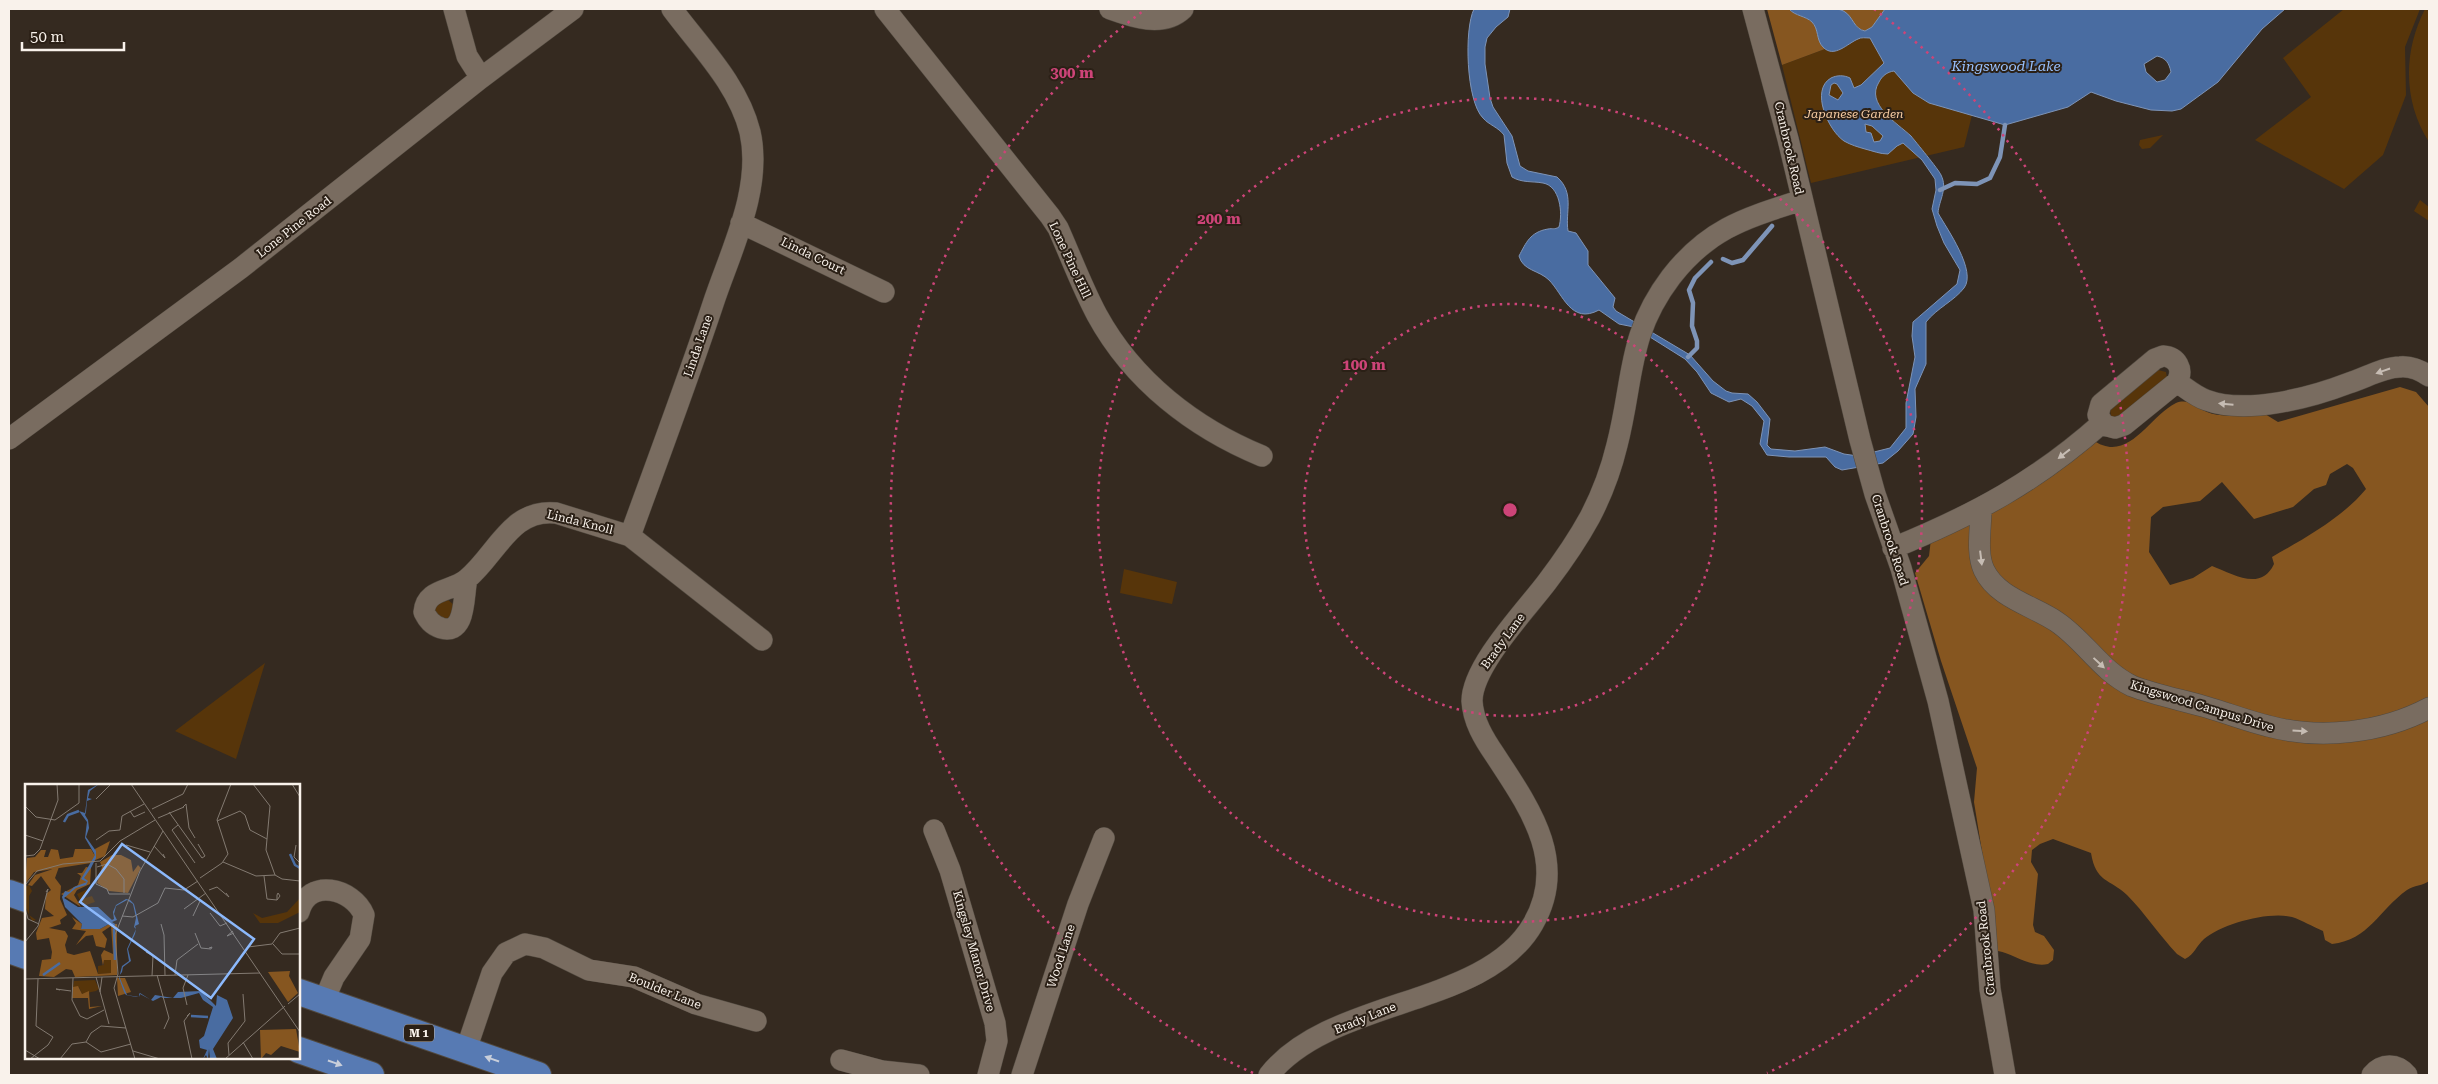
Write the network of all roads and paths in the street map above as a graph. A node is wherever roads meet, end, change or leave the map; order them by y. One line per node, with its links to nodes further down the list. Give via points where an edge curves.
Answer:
1 (454, 9): 8 (street, via 467,56)
2 (573, 9): 8 (street, Lone Pine Road)
3 (672, 9): 10 (street, Linda Lane, via 731,86 745,116 752,156 749,191)
4 (885, 9): 16 (street, Lone Pine Hill, via 1050,216 1097,315 1122,353 1154,388 1187,416 1215,435)
5 (1110, 9): 6 (street, via 1155,19 1172,16)
6 (1183, 9)
7 (1753, 9): 9 (street, Cranbrook Road)
8 (481, 78): 15 (street, Lone Pine Road, via 241,268)
9 (1802, 200): 19 (street, Cranbrook Road, via 1860,440); 41 (street, Brady Lane, via 1739,220 1697,248 1656,298 1632,360 1618,442 1597,502 1570,550 1487,662 1474,687 1473,708 1477,724 1525,803 1542,838 1547,867 1542,908 1523,940 1489,967 1334,1030 1295,1052)
10 (741, 223): 11 (street, Linda Court); 18 (street, Linda Lane)
11 (884, 292)
12 (2429, 376): 13 (street, one-way to 13, via 2415,369 2396,367 2304,398 2226,405 2194,394)
13 (2177, 382): 14 (street, via 2119,428); 14 (street, via 2180,370 2176,362 2169,357 2157,358 2101,404 2098,415)
14 (2102, 423): 17 (street, one-way to 17, via 2038,473)
15 (9, 439)
16 (1262, 456)
17 (1981, 509): 19 (street); 22 (street, Kingswood Campus Drive, one-way to 22, via 1981,560 1992,582 2058,623 2112,675 2132,686 2269,726 2297,731 2370,729 2406,719)
18 (630, 536): 20 (street, Linda Knoll, via 556,513 536,512 519,523); 21 (street)
19 (1893, 548): 42 (street, Cranbrook Road, via 1938,701 1980,892 1987,934 1990,989)
20 (467, 579)
21 (762, 640)
22 (2429, 708)
23 (934, 830): 39 (street, Kingsley Manor Drive, via 950,870 995,1023 997,1041)
24 (1104, 838): 40 (street, Wood Lane, via 1078,904)
25 (9, 893): 26 (main road)
26 (25, 899)
27 (300, 908): 31 (street, via 308,897 320,890 334,890 354,899 364,915 360,939 334,977)
28 (9, 950): 29 (main road)
29 (25, 956)
30 (300, 992): 31 (main road, M 1)
31 (324, 1001): 34 (main road, M 1)
32 (756, 1021): 34 (street, Boulder Lane, via 696,1004 634,977 589,970 544,948 525,944 506,953 492,972)
33 (300, 1050): 36 (main road, one-way to 36)
34 (466, 1050): 37 (main road, M 1, one-way to 34)
35 (841, 1060): 38 (street, via 882,1071)
36 (367, 1075)
37 (538, 1075)
38 (919, 1075)
39 (988, 1075)
40 (1022, 1075)
41 (1269, 1075)
42 (2005, 1075)
43 (2372, 1075): 44 (street, via 2390,1065 2402,1069)
44 (2407, 1075)

